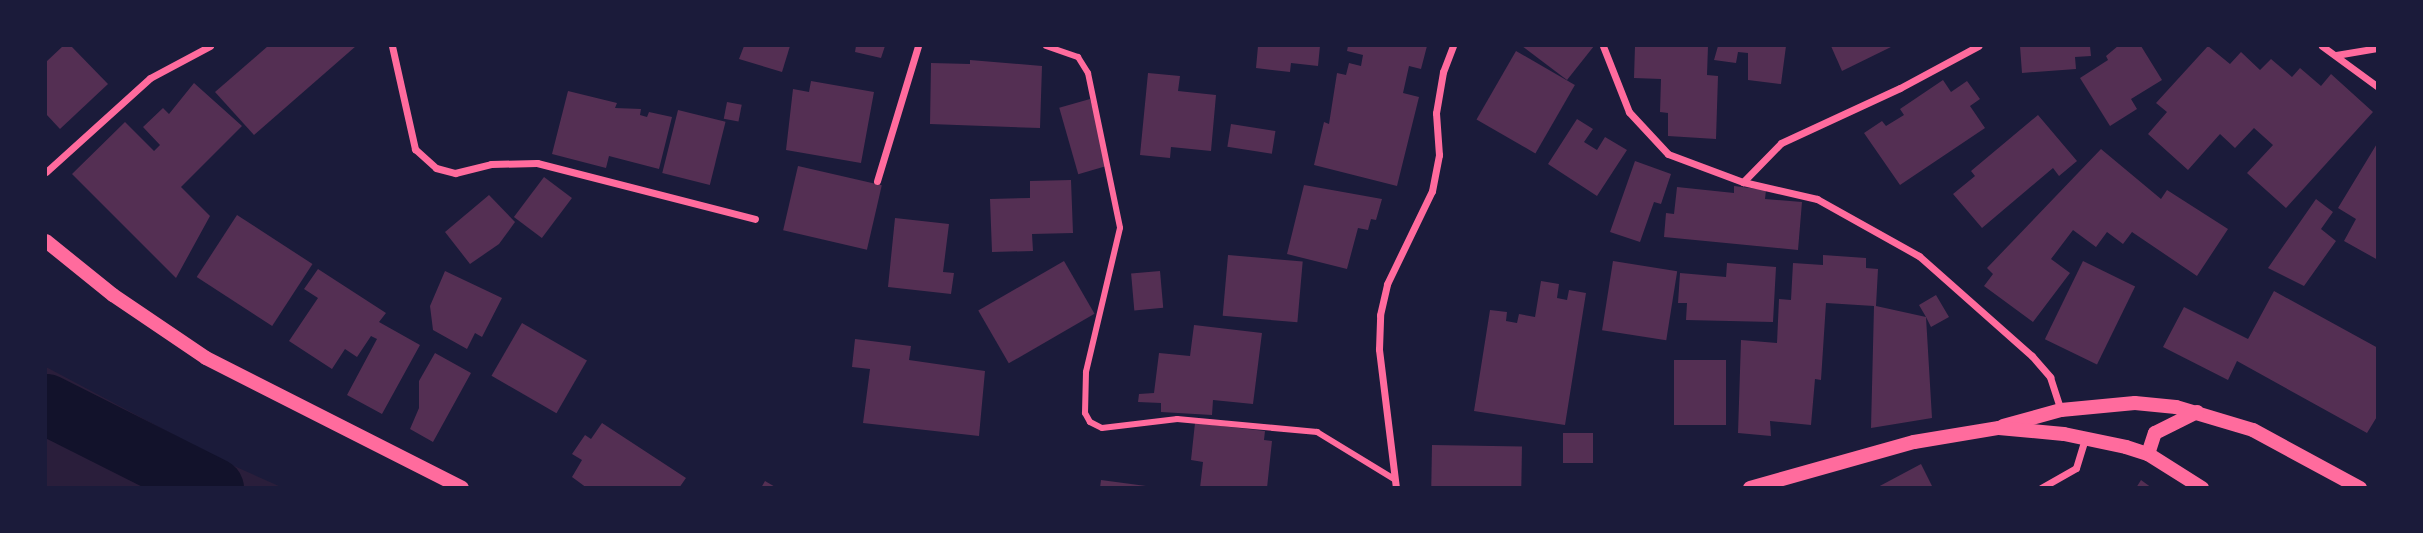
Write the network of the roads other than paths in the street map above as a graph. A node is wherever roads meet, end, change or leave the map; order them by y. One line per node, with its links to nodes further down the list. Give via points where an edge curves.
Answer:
1 (210, 46): 12 (street, via 143,83)
2 (392, 46): 15 (street, via 415,149 436,168 455,173 501,163 537,163)
3 (918, 46): 13 (street)
4 (1046, 46): 22 (street, via 1078,57 1088,73 1120,228 1086,372 1085,413 1090,422 1102,428 1177,419 1317,432)
5 (1453, 46): 22 (street, via 1436,113 1438,155 1433,191 1387,284 1380,315 1379,349)
6 (1603, 46): 14 (street, via 1629,112 1668,153)
7 (1978, 46): 14 (street, via 1781,143)
8 (2322, 46): 10 (street)
9 (2378, 48): 10 (street)
10 (2336, 55): 11 (street)
11 (2378, 87)
12 (46, 172)
13 (877, 181)
14 (1743, 182): 17 (street, via 1817,199 1919,256 2037,362 2054,386)
15 (755, 219)
16 (46, 241): 23 (main road, via 122,302 206,358)
17 (2061, 410): 18 (main road, via 2148,403); 19 (main road)
18 (2197, 412): 21 (main road, via 2155,433); 27 (main road, via 2286,445)
19 (1998, 428): 20 (main road); 24 (main road, via 1914,442)
20 (2085, 438): 21 (main road); 25 (street, via 2077,468)
21 (2148, 454): 26 (main road)
22 (1395, 483)
23 (462, 488)
24 (1750, 488)
25 (2041, 488)
26 (2202, 488)
27 (2360, 488)

